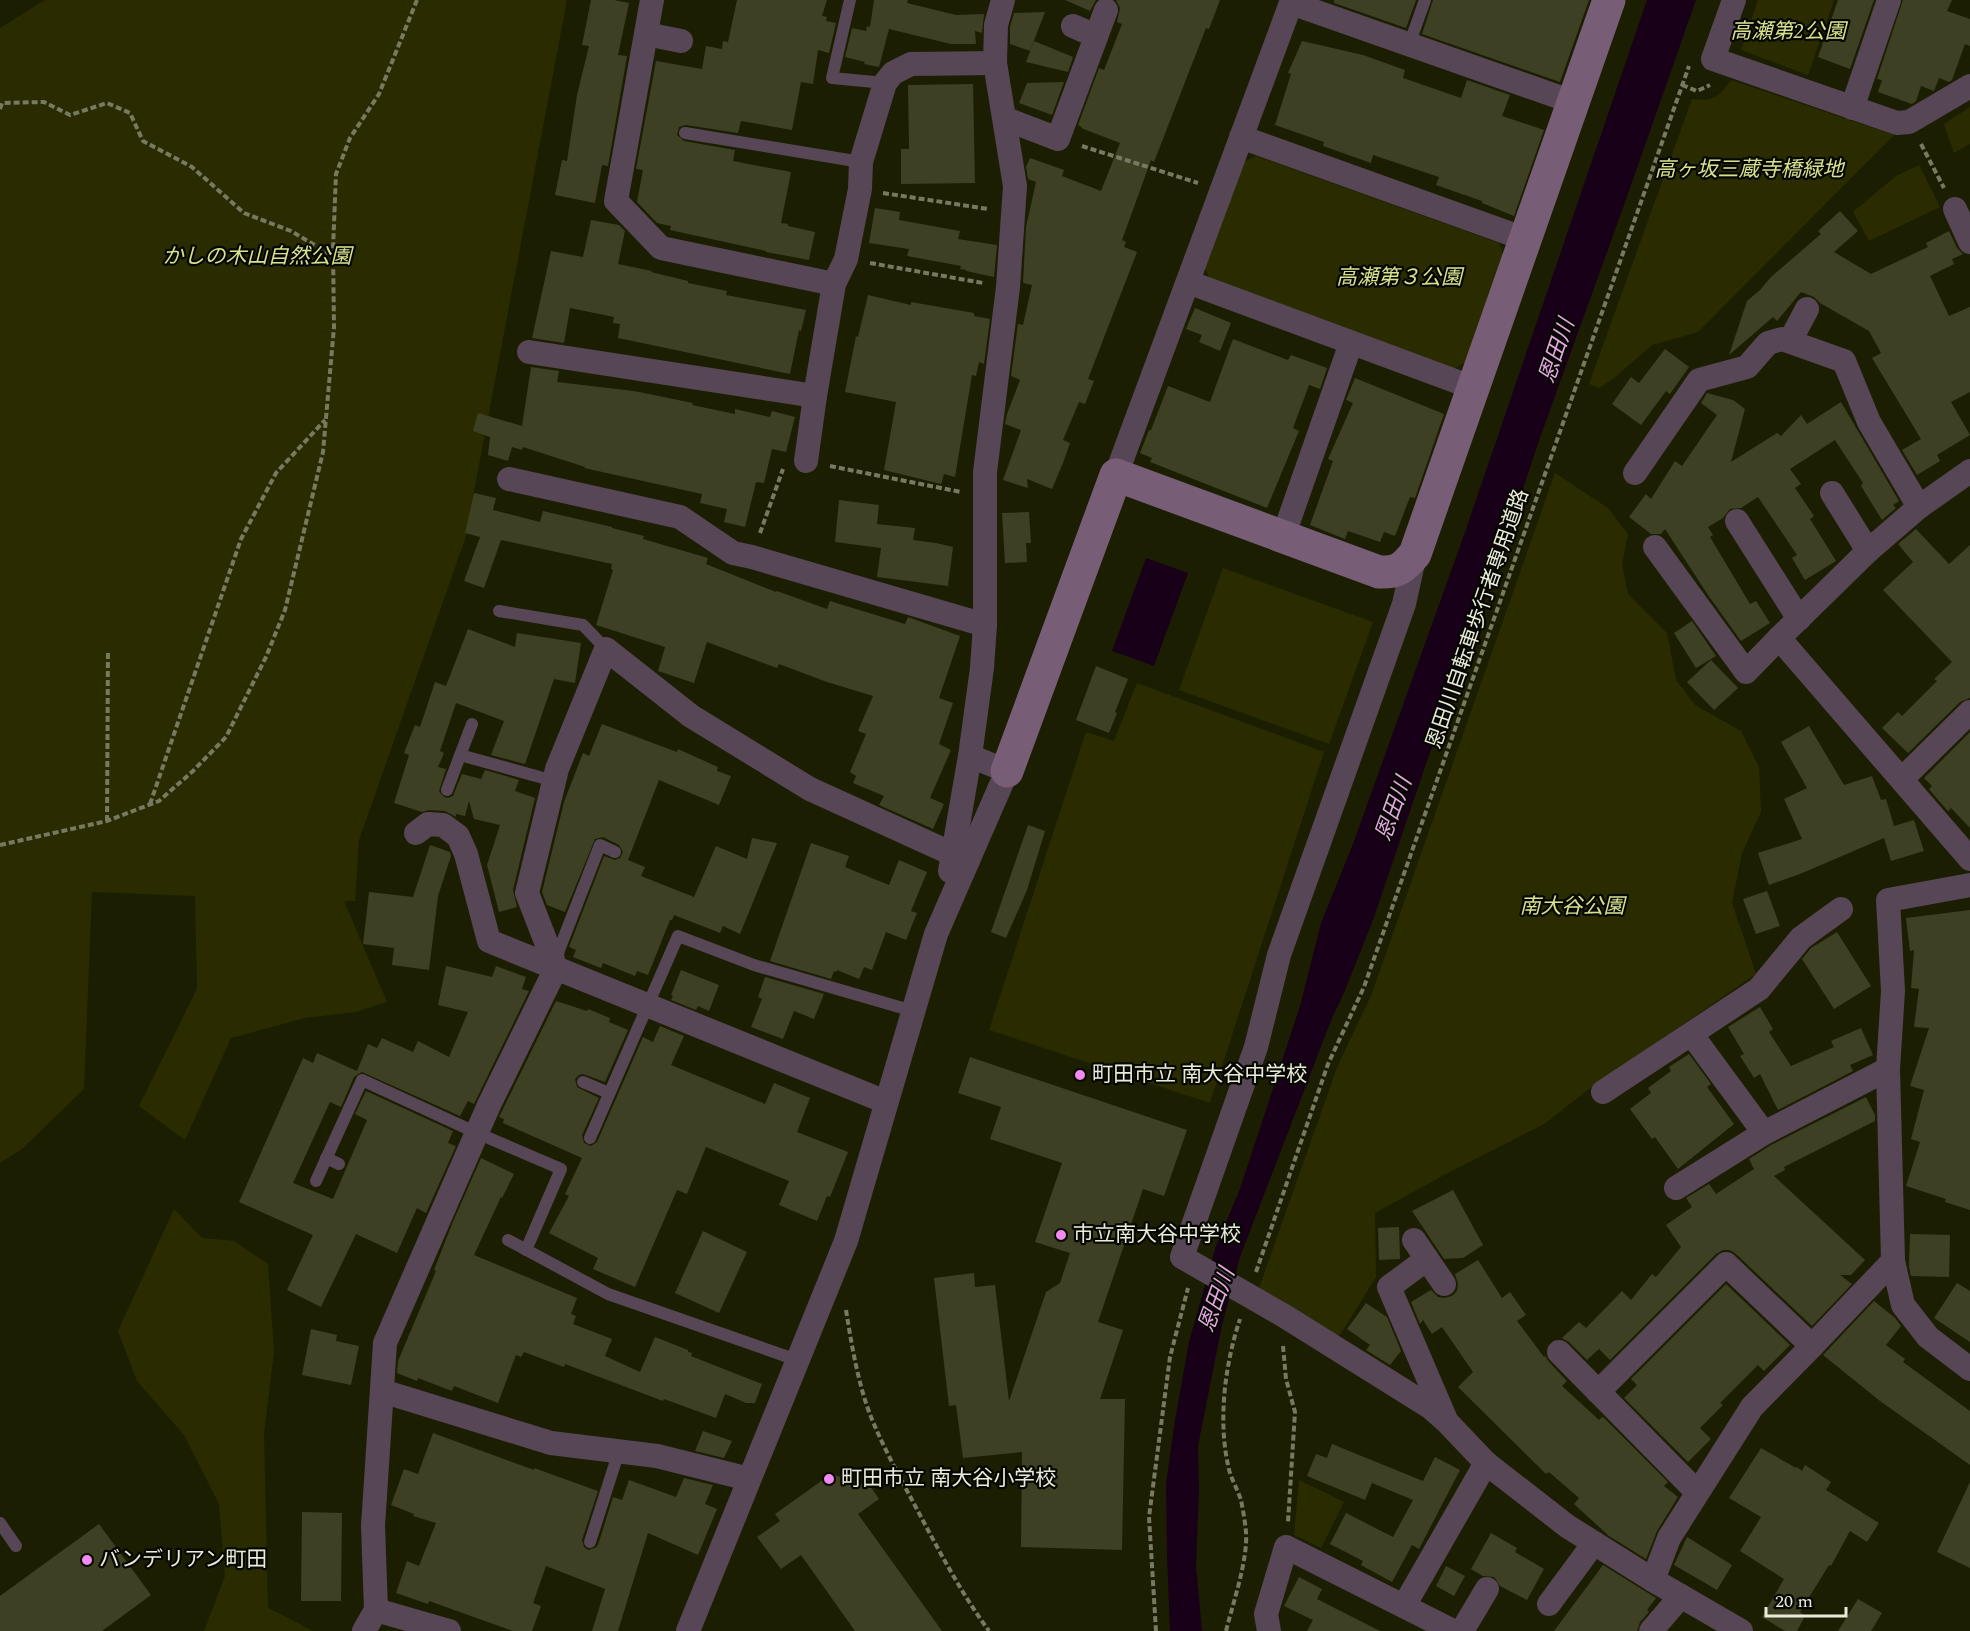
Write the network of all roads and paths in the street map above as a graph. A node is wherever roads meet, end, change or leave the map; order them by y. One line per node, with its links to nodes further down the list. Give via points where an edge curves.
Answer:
1 (417, 0): 35 (path, via 379,94 350,138 336,174)
2 (652, 0): 12 (street)
3 (850, 0): 18 (lane, via 831,78)
4 (1003, 0): 16 (street, via 996,25)
5 (1425, 0): 15 (lane)
6 (1609, 0): 20 (street)
7 (1734, 0): 21 (street, via 1713,59)
8 (1889, 0): 21 (street)
9 (1292, 2): 15 (street); 26 (street)
10 (1106, 10): 13 (street)
11 (1073, 26): 13 (street)
12 (646, 34): 14 (street); 38 (street, via 616,201 661,248)
13 (1096, 36): 27 (street)
14 (681, 41)
15 (1409, 45): 20 (street)
16 (995, 63): 18 (street, via 911,64); 23 (street)
17 (1690, 64): 104 (path, 恩田川自転車歩行者専用道路, via 1368,976 1328,1064)
18 (885, 82): 28 (street)
19 (1970, 86): 24 (street)
20 (1573, 102): 33 (street)
21 (1852, 108): 24 (street, via 1897,123)
22 (0, 110): 35 (path, via 2,103 44,102 70,115 107,103 130,113 143,141 192,167 244,213 291,231)
23 (1005, 119): 27 (street); 32 (street, via 1015,186)
24 (1909, 122): 31 (path)
25 (686, 133): 28 (lane)
26 (1241, 137): 30 (street); 33 (street)
27 (1059, 139): 30 (path)
28 (861, 162): 29 (street)
29 (860, 189): 32 (path); 36 (street)
30 (1221, 190): 37 (street)
31 (1955, 209): 34 (street)
32 (1013, 212): 39 (street)
33 (1526, 239): 44 (street)
34 (1970, 242)
35 (333, 256): 46 (path, via 334,327)
36 (846, 259): 38 (street); 39 (path)
37 (1188, 282): 42 (street); 50 (street)
38 (834, 284): 45 (street)
39 (1008, 287): 53 (street)
40 (1807, 309): 41 (street)
41 (1790, 341): 49 (street, via 1768,343 1747,367 1700,380); 54 (street, via 1844,361 1869,422)
42 (1351, 343): 44 (street); 56 (street)
43 (529, 352): 45 (street)
44 (1474, 388): 59 (street)
45 (815, 396): 47 (street)
46 (326, 419): 75 (path, via 276,473 241,539); 75 (path, via 323,452 285,609 266,657 226,737 193,771)
47 (807, 461): 53 (path); 60 (path, via 783,468)
48 (1970, 471): 54 (street)
49 (1635, 472)
50 (1116, 475): 56 (street); 71 (street)
51 (509, 479): 60 (street, via 680,517 733,553)
52 (1832, 493): 58 (street)
53 (985, 497): 63 (street)
54 (1919, 507): 58 (street)
55 (1737, 521): 62 (street)
56 (1283, 537): 59 (street, via 1379,572 1393,573)
57 (1655, 547): 64 (street, via 1746,672)
58 (1868, 551): 62 (street)
59 (1415, 555): 104 (street, via 1404,603 1279,955 1256,1047 1182,1257)
60 (752, 557): 63 (street)
61 (499, 611): 65 (lane, via 583,625)
62 (1799, 619): 64 (street)
63 (986, 625): 70 (street)
64 (1779, 638): 72 (street)
65 (606, 649): 73 (street); 80 (street, via 691,716 810,789)
66 (108, 651): 76 (path)
67 (1970, 712): 72 (street)
68 (472, 724): 69 (lane)
69 (460, 755): 73 (lane); 74 (lane)
70 (970, 756): 71 (street); 80 (street)
71 (1007, 771): 80 (street)
72 (1902, 779): 81 (street)
73 (554, 781): 84 (street, via 527,893)
74 (447, 790)
75 (150, 805): 76 (path)
76 (107, 821): 78 (path)
77 (416, 833): 84 (street, via 428,824 443,825 458,836 489,941)
78 (0, 844)
79 (615, 852): 84 (lane, via 600,845 559,950)
80 (960, 858): 86 (street)
81 (1970, 859)
82 (1970, 885): 88 (street, via 1888,900 1893,991)
83 (1841, 909): 87 (street, via 1801,938 1759,989)
84 (556, 968): 85 (street); 93 (street)
85 (648, 1005): 86 (lane, via 678,936 754,965); 91 (lane); 92 (street)
86 (913, 1011): 92 (street)
87 (1692, 1035): 90 (street); 94 (street)
88 (1888, 1069): 94 (street); 102 (street)
89 (583, 1082): 91 (lane)
90 (1603, 1092)
91 (609, 1094): 95 (lane)
92 (886, 1102): 109 (street, via 846,1241)
93 (477, 1133): 96 (lane, via 362,1080); 101 (lane, via 561,1169); 111 (street, via 385,1343)
94 (1764, 1133): 99 (street)
95 (590, 1138)
96 (326, 1158): 97 (lane); 98 (lane)
97 (339, 1164)
98 (316, 1181)
99 (1676, 1188)
100 (508, 1240): 101 (lane)
101 (526, 1250): 109 (lane, via 608,1294)
102 (1893, 1261): 107 (street); 110 (street, via 1903,1305 1928,1337)
103 (1444, 1284): 113 (street, via 1421,1250 1389,1287)
104 (1245, 1292): 106 (street); 133 (path, 恩田川自転車歩行者専用道路, via 1224,1397 1228,1467 1241,1500 1246,1534)
105 (846, 1307): 132 (path, via 866,1402 888,1454 938,1552)
106 (1286, 1317): 113 (street, via 1430,1407); 122 (path, via 1286,1379 1295,1412)
107 (1812, 1346): 112 (street, via 1726,1264); 117 (street, via 1752,1407)
108 (1559, 1352): 112 (street)
109 (797, 1360): 116 (street)
110 (1970, 1370)
111 (382, 1391): 114 (street, via 551,1443); 128 (street, via 373,1526)
112 (1598, 1392): 117 (street)
113 (1447, 1422): 115 (street)
114 (620, 1451): 116 (street); 119 (lane)
115 (1486, 1463): 120 (street); 127 (street)
116 (749, 1479): 131 (street)
117 (1697, 1492): 123 (street, via 1669,1538)
118 (0, 1523): 121 (lane)
119 (590, 1542)
120 (1594, 1543): 123 (street); 126 (street)
121 (16, 1546)
122 (1286, 1547): 127 (street); 134 (street, via 1266,1614)
123 (1653, 1580): 125 (street)
124 (1487, 1589): 136 (street)
125 (1681, 1596): 137 (street); 138 (street)
126 (1549, 1604)
127 (1404, 1606): 135 (street)
128 (376, 1610): 129 (street); 130 (street)
129 (364, 1631)
130 (449, 1631)
131 (688, 1631)
132 (989, 1631)
133 (1226, 1631)
134 (1269, 1631)
135 (1453, 1631)
136 (1462, 1631)
137 (1651, 1631)
138 (1741, 1631)

